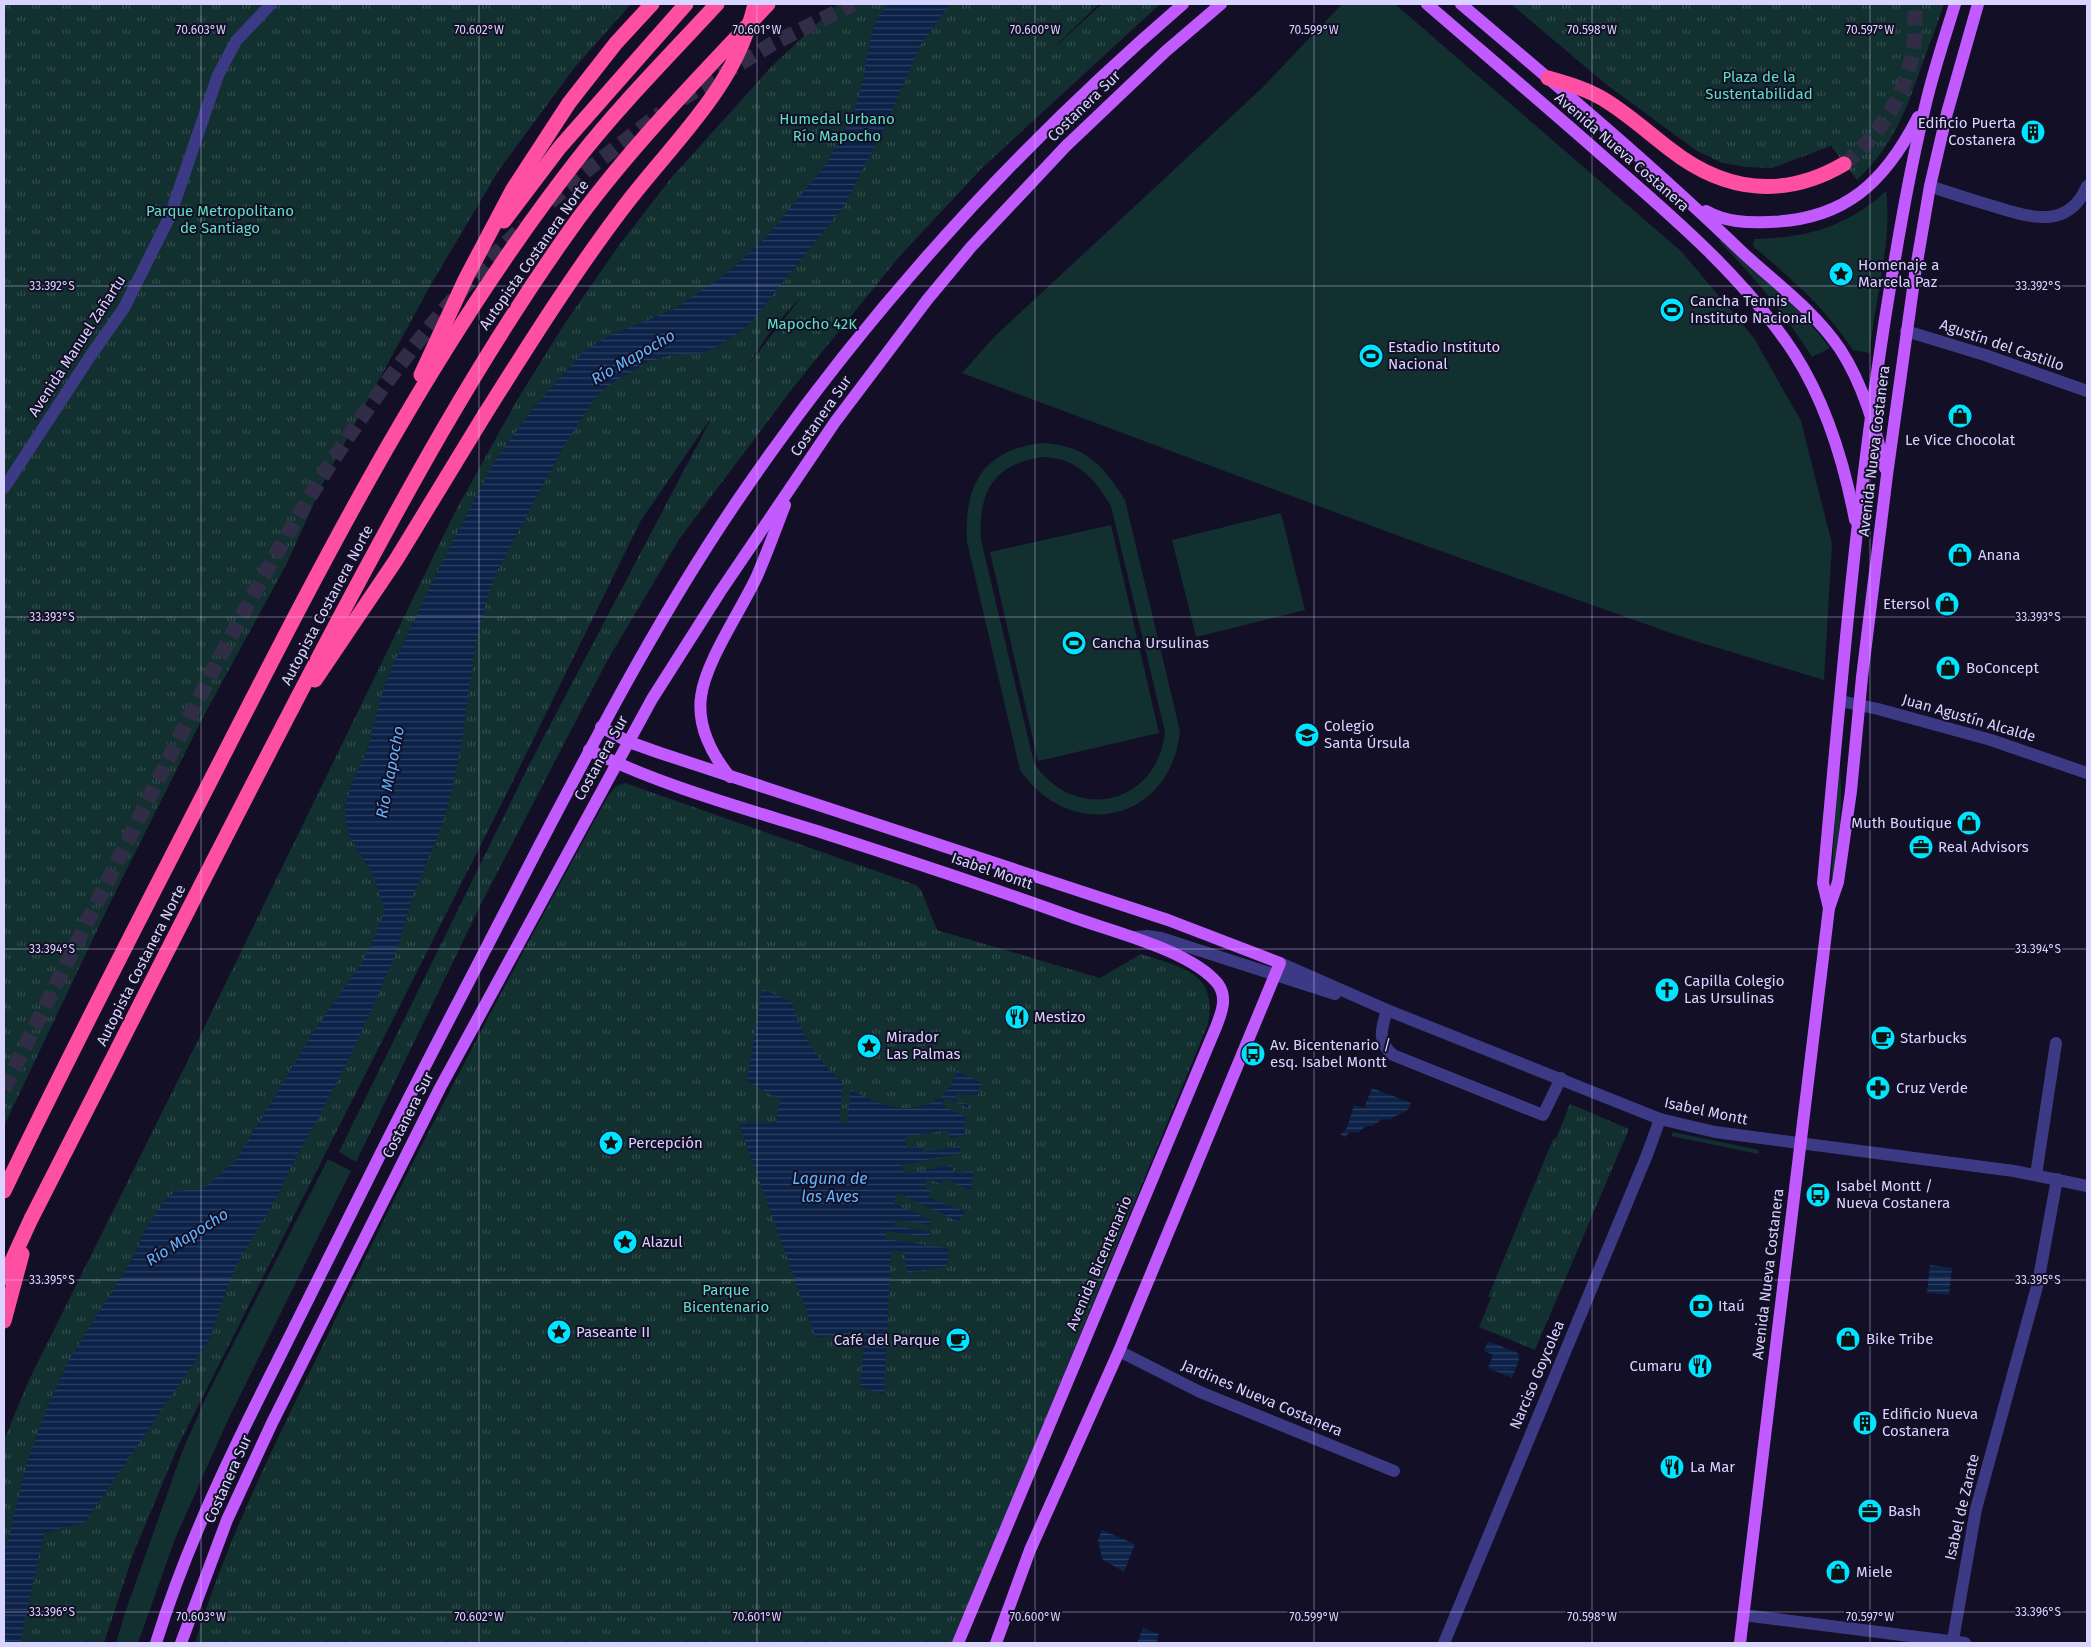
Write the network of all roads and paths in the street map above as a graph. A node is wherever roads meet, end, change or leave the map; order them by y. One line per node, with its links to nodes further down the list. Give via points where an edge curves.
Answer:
1 (271, 4): 26 (street, Avenida Manuel Zañartu, via 236,41 218,75 170,216 124,308)
2 (652, 4): 19 (highway, via 616,43 569,103 513,189)
3 (686, 4): 19 (highway, via 560,147)
4 (717, 4): 23 (highway, Autopista Costanera Norte, via 577,160 475,304)
5 (755, 4): 30 (highway, bridge, via 738,55 720,89 602,236 485,414 376,592)
6 (768, 4): 30 (highway, Autopista Costanera Norte, via 610,176 526,294 430,452)
7 (1183, 4): 31 (main road, Costanera Sur, via 1120,59 990,186 842,356 788,427 700,558 658,625)
8 (1221, 4): 25 (main road, Costanera Sur, via 1115,97 972,247 880,360)
9 (1427, 4): 27 (main road, Avenida Nueva Costanera, via 1652,199 1718,261 1759,306 1794,354 1822,410 1844,470)
10 (1461, 4): 13 (main road, Avenida Nueva Costanera)
11 (1955, 4): 14 (main road, Avenida Nueva Costanera)
12 (1978, 4): 16 (main road, Avenida Nueva Costanera)
13 (1548, 78): 15 (highway, via 1607,101 1691,164 1735,184 1766,187 1797,184); 18 (main road, Avenida Nueva Costanera)
14 (1926, 101): 18 (main road, via 1912,129 1881,175 1860,195 1829,211 1786,222 1753,223 1718,217); 22 (main road, Avenida Nueva Costanera, via 1894,263)
15 (1844, 164)
16 (1930, 186): 17 (street, via 2037,218 2047,218 2066,211 2080,199); 20 (main road, Avenida Nueva Costanera)
17 (2087, 186)
18 (1691, 202): 22 (main road, Avenida Nueva Costanera, via 1811,312 1840,349)
19 (482, 251): 23 (highway, via 462,286)
20 (1906, 331): 21 (street, Agustín del Castillo, via 1985,354); 24 (main road, Avenida Nueva Costanera)
21 (2087, 391)
22 (1871, 417): 24 (main road); 27 (main road, Avenida Nueva Costanera)
23 (387, 447): 49 (highway, Autopista Costanera Norte, via 274,658 55,1084)
24 (1887, 475): 29 (main road, Avenida Nueva Costanera)
25 (793, 485): 32 (main road, Costanera Sur, via 652,699); 36 (main road, via 757,575 707,673 701,696 704,732 719,763)
26 (4, 488)
27 (1857, 532): 28 (main road, Avenida Nueva Costanera)
28 (1840, 701): 29 (street, Juan Agustín Alcalde); 37 (main road, Avenida Nueva Costanera, via 1823,883)
29 (1860, 705): 35 (street, Juan Agustín Alcalde, via 1991,740); 37 (main road, Avenida Nueva Costanera, via 1838,882)
30 (288, 715): 50 (highway, Autopista Costanera Norte)
31 (601, 728): 32 (main road, Isabel Montt); 33 (main road, Costanera Sur)
32 (629, 742): 34 (main road, Costanera Sur); 36 (main road, Isabel Montt)
33 (589, 750): 34 (main road, Isabel Montt); 57 (main road, Costanera Sur, via 418,1078 232,1452 180,1572)
34 (617, 763): 38 (main road, Isabel Montt, via 668,785 947,872); 58 (main road, Costanera Sur, via 440,1088 276,1414 227,1520)
35 (2087, 773)
36 (730, 777): 39 (main road, Isabel Montt, via 1168,920)
37 (1829, 908): 45 (main road, Avenida Nueva Costanera)
38 (1133, 937): 40 (street, Isabel Montt, via 1161,938); 59 (main road, Avenida Bicentenario, via 1194,965 1209,976 1223,995 1222,1010)
39 (1280, 963): 40 (main road); 41 (street, Isabel Montt)
40 (1275, 976): 41 (street, Isabel Montt); 53 (main road)
41 (1388, 1010): 43 (street, Isabel Montt); 43 (street, via 1381,1037 1384,1048 1393,1055 1543,1115)
42 (2056, 1043): 46 (street)
43 (1561, 1078): 44 (street, Isabel Montt)
44 (1660, 1119): 45 (street, Isabel Montt, via 1715,1132); 61 (street, Narciso Goycolea)
45 (1800, 1144): 46 (street, Isabel Montt); 55 (main road, Avenida Nueva Costanera)
46 (2036, 1175): 47 (street, Isabel Montt)
47 (2057, 1179): 48 (street, Isabel Montt); 56 (street, Isabel de Zarate, via 2038,1283 1976,1509)
48 (2087, 1186)
49 (4, 1191)
50 (31, 1219): 51 (highway, Autopista Costanera Norte); 52 (highway)
51 (4, 1278)
52 (4, 1321)
53 (1119, 1351): 54 (street, Jardines Nueva Costanera, via 1200,1392); 60 (main road, via 1030,1550)
54 (1394, 1471)
55 (1743, 1615): 56 (street); 62 (main road, Avenida Nueva Costanera)
56 (1959, 1642)
57 (156, 1643)
58 (182, 1643)
59 (958, 1643)
60 (996, 1643)
61 (1444, 1643)
62 (1740, 1643)

